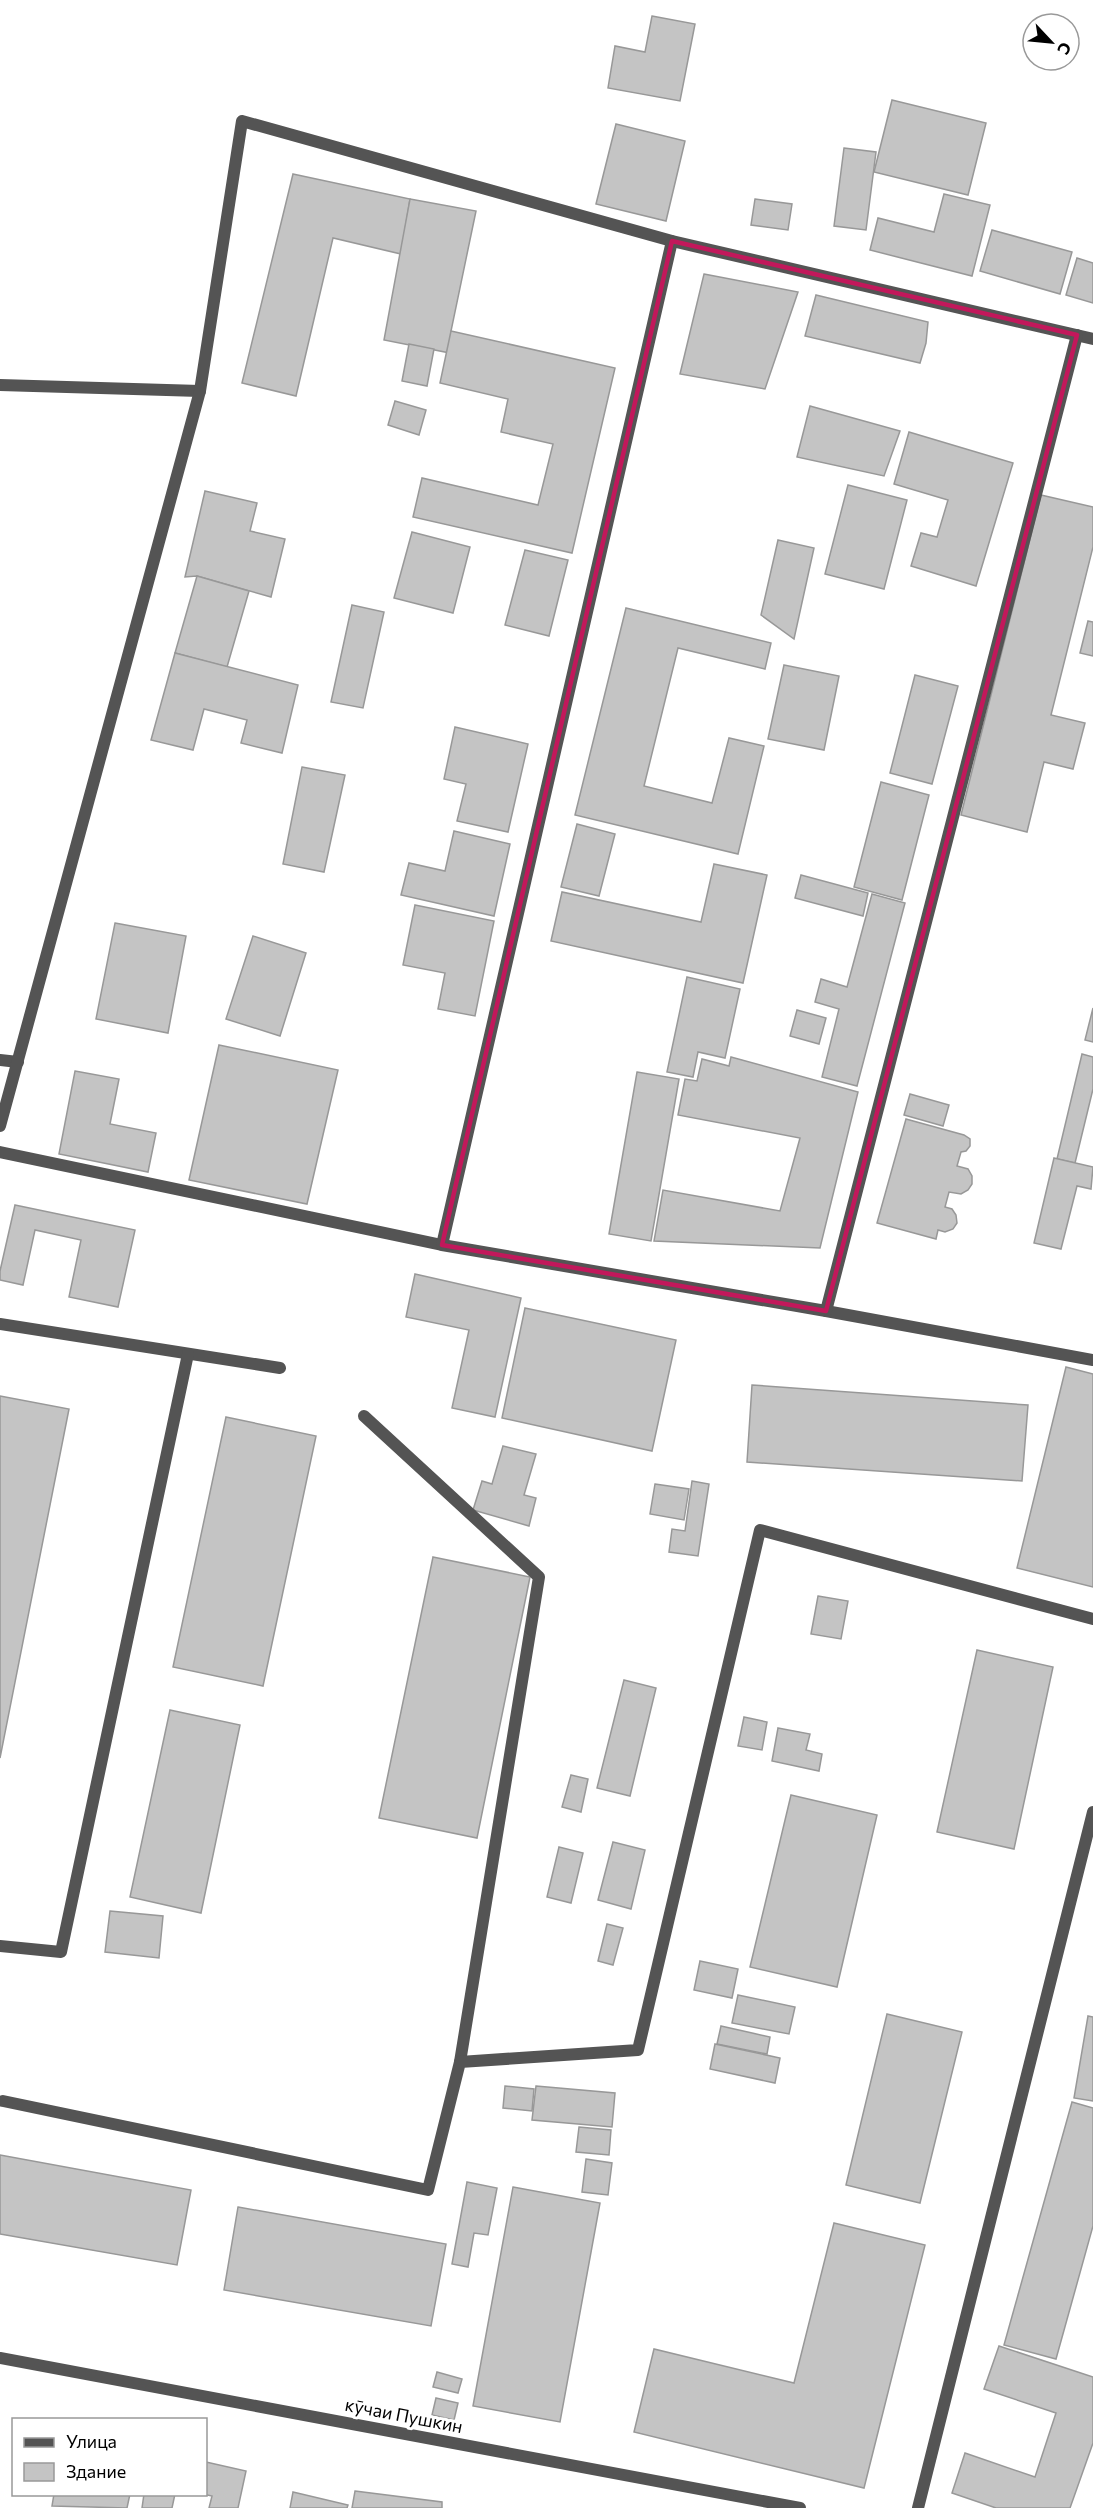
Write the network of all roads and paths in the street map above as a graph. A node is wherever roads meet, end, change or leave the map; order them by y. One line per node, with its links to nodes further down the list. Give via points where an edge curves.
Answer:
1 (672, 241): 2 (street); 5 (street, via 242,121); 10 (street)
2 (1077, 335): 3 (street); 11 (street)
3 (1093, 339)
4 (0, 385): 5 (street)
5 (200, 391): 7 (street)
6 (0, 1060): 7 (street)
7 (18, 1062): 8 (street)
8 (0, 1126)
9 (0, 1152): 10 (street)
10 (442, 1245): 11 (street)
11 (826, 1311): 14 (street)
12 (0, 1324): 13 (street)
13 (188, 1354): 15 (street); 19 (street, via 61,1952)
14 (1093, 1360)
15 (280, 1368)
16 (364, 1416): 20 (street, via 539,1577)
17 (1093, 1618): 20 (street, via 760,1530 638,2050)
18 (1093, 1812): 24 (street)
19 (0, 1946)
20 (460, 2062): 21 (street, via 428,2190)
21 (3, 2101)
22 (0, 2358): 23 (street, кӯчаи Пушкин)
23 (800, 2508)
24 (918, 2508)

